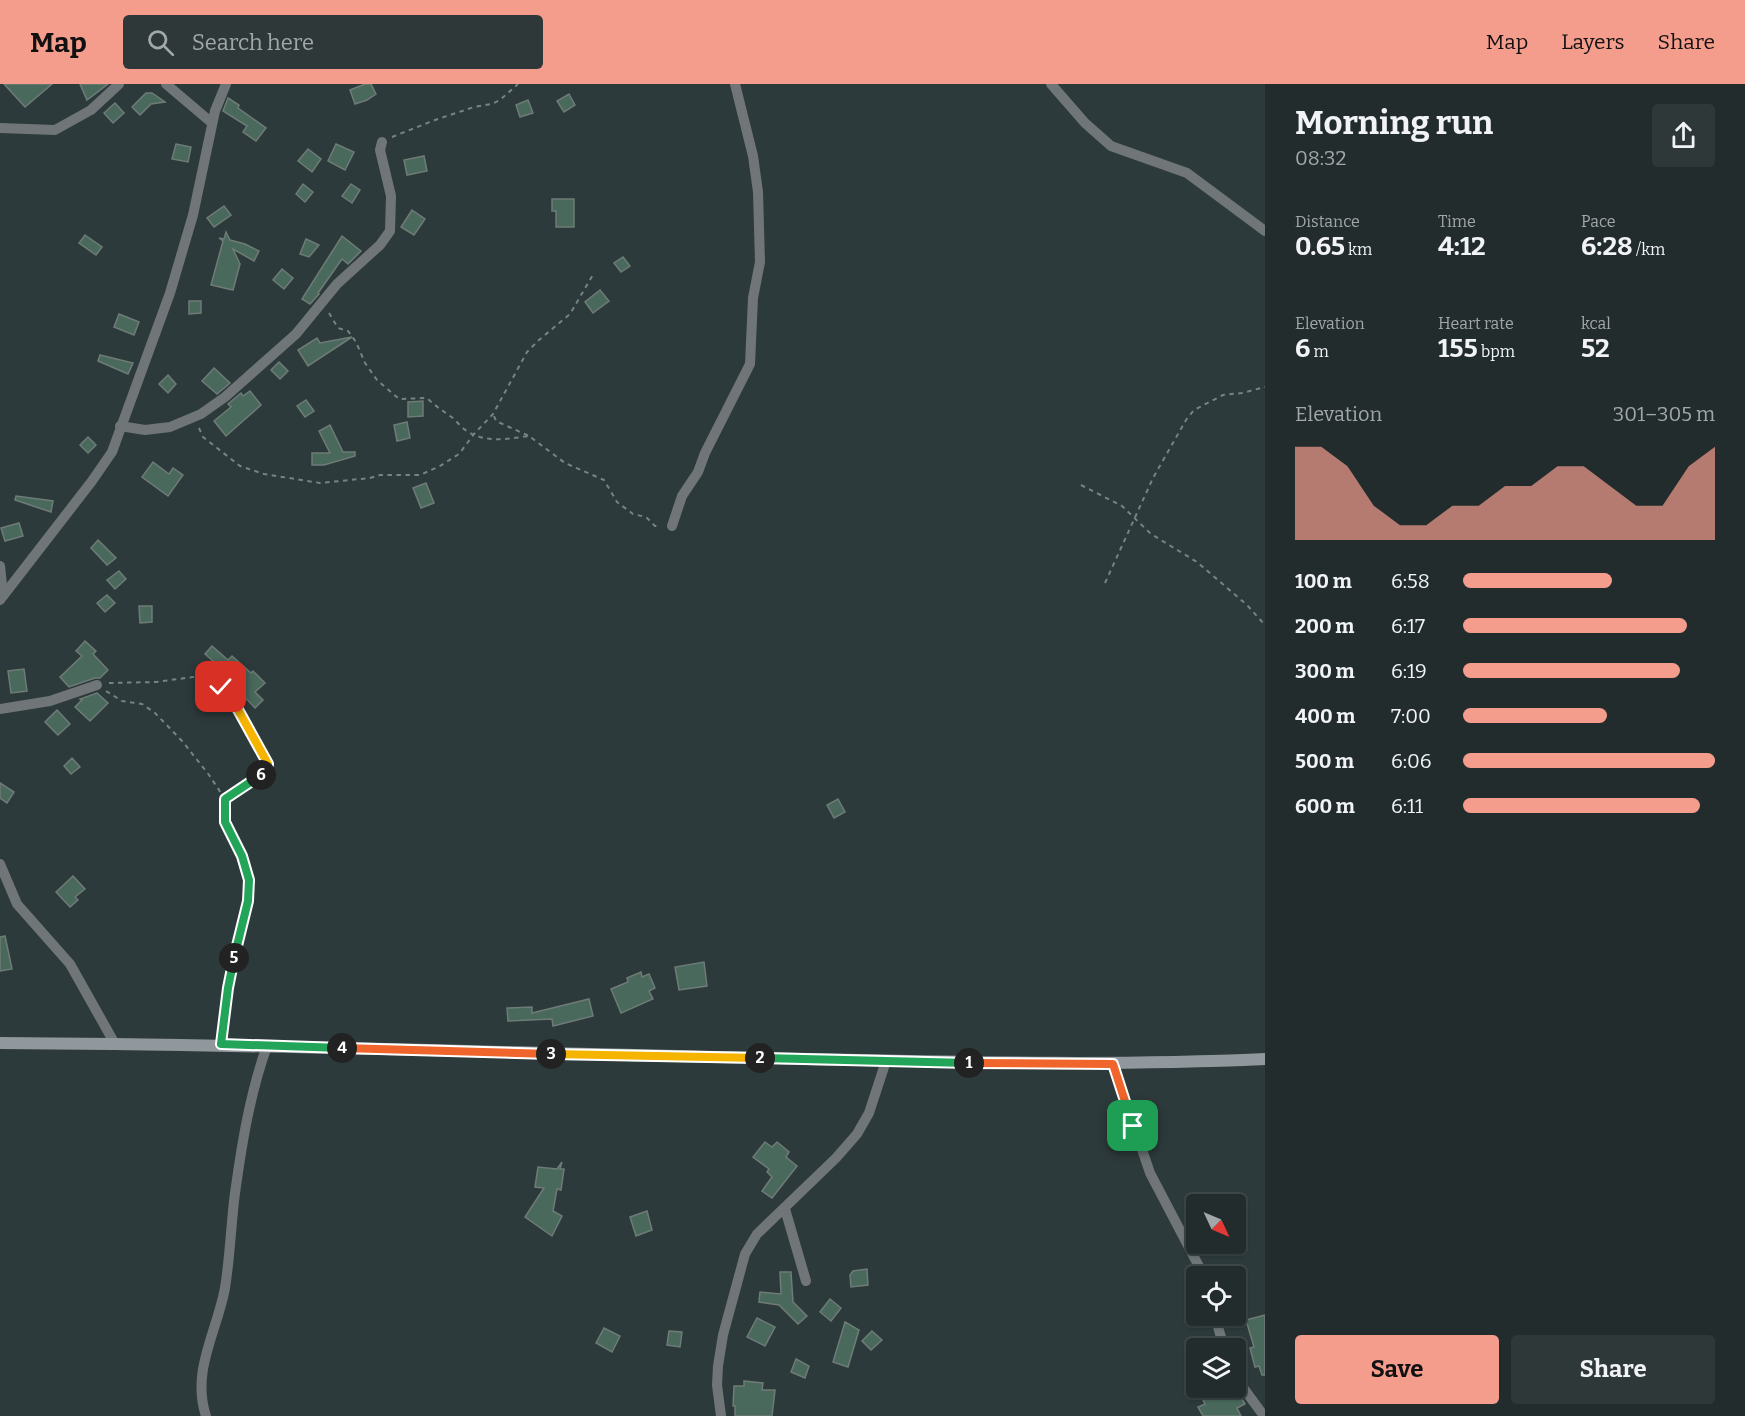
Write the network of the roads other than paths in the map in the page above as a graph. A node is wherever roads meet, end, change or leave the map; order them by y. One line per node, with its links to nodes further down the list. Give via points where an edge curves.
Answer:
1 (119, 84): 7 (street, via 90,110 56,130)
2 (166, 84): 6 (street)
3 (226, 84): 6 (street)
4 (735, 84): 11 (street, via 758,192 760,262 753,298 750,363 698,472 682,496)
5 (1051, 84): 9 (street, via 1111,146 1187,173)
6 (212, 123): 10 (street, via 193,215 170,293)
7 (0, 128)
8 (382, 142): 10 (street, via 380,150 391,196 390,231 380,245 338,284 296,334 225,397 171,427 146,430)
9 (1265, 231)
10 (120, 426): 13 (street, via 105,464)
11 (672, 526)
12 (0, 566): 13 (street)
13 (2, 597)
14 (97, 685): 15 (street, via 51,701)
15 (0, 709)
16 (0, 864): 18 (street, via 17,904 70,964)
17 (0, 1043): 18 (main road)
18 (115, 1044): 19 (main road)
19 (267, 1046): 21 (main road); 27 (street, via 255,1080 235,1191 225,1287 202,1363 201,1400)
20 (1265, 1059): 22 (main road)
21 (886, 1061): 22 (main road); 23 (street, via 869,1113 857,1134)
22 (1113, 1064): 24 (street, via 1150,1173)
23 (785, 1209): 25 (street); 28 (street, via 757,1234 745,1254 718,1366)
24 (1199, 1266)
25 (806, 1281)
26 (1246, 1392): 29 (street)
27 (206, 1416)
28 (721, 1416)
29 (1264, 1416)

